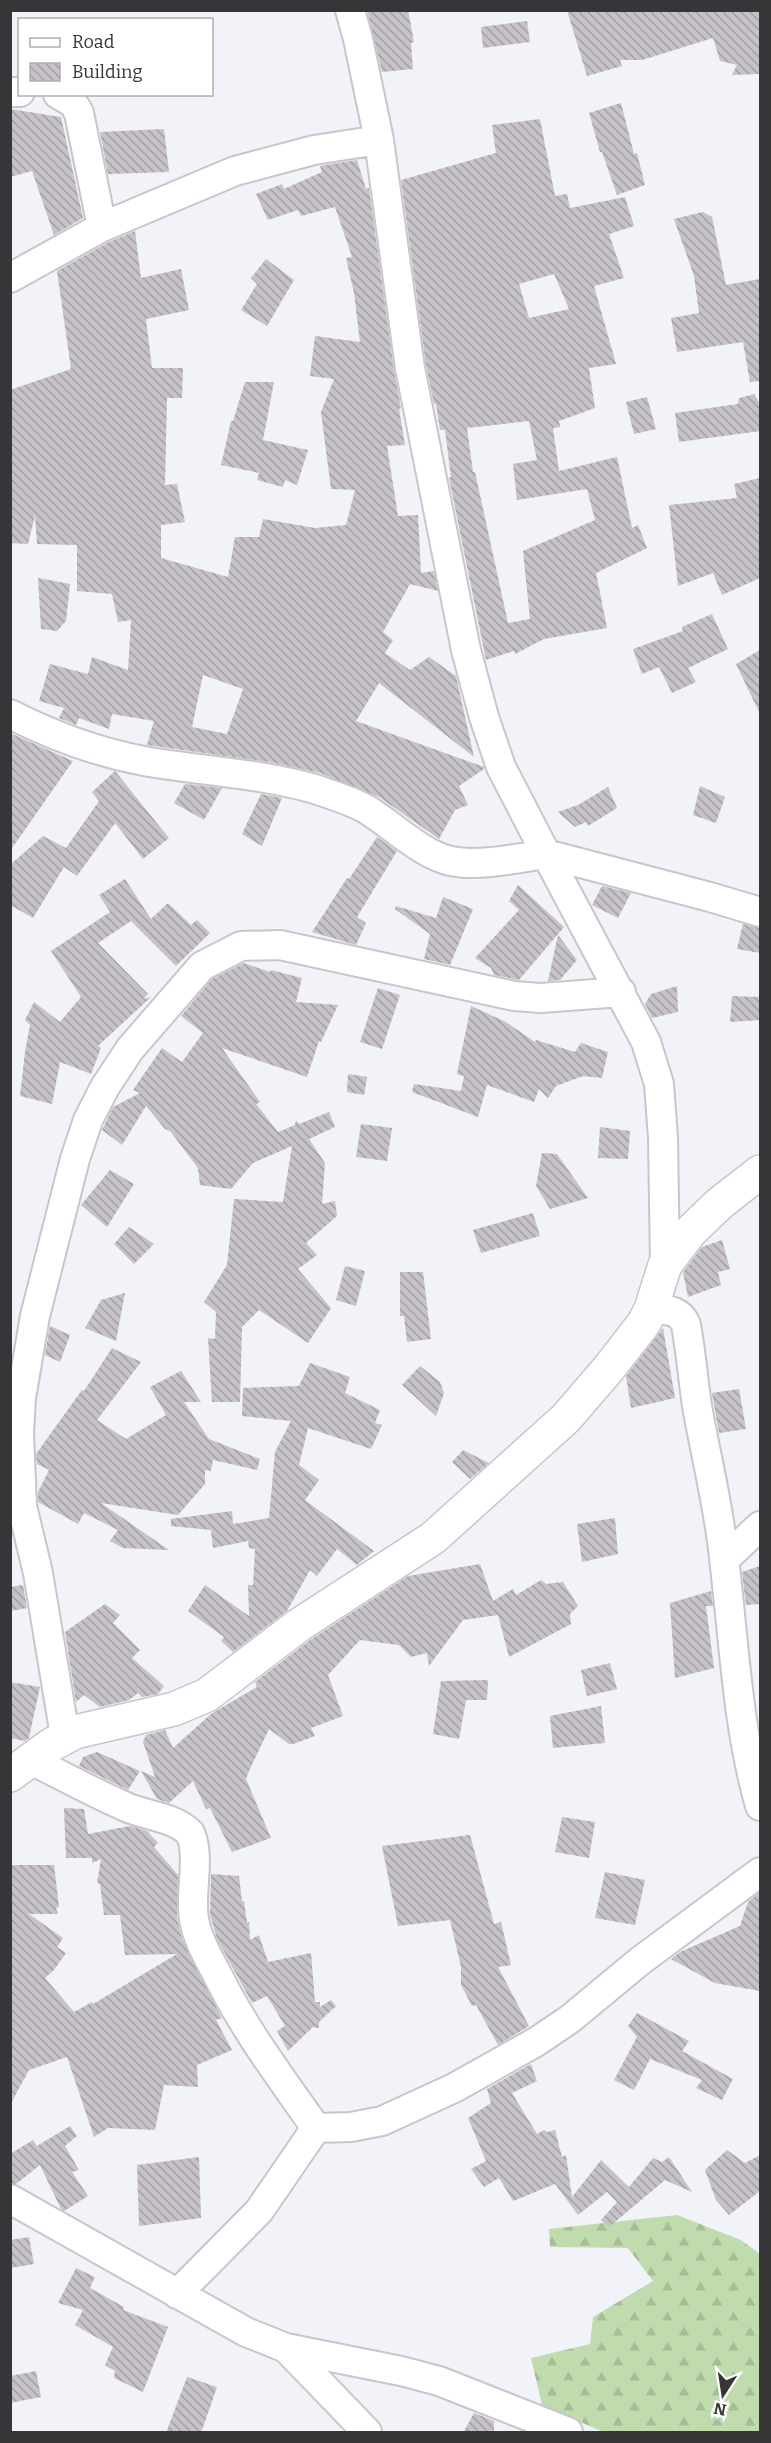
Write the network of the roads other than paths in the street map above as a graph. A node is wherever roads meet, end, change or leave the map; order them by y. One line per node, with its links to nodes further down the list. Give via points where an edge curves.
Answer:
1 (350, 10): 3 (street)
2 (61, 96): 4 (street, via 79,113)
3 (379, 140): 4 (street, via 314,150 235,171); 7 (street, via 410,368 466,650 501,767)
4 (102, 227): 5 (street)
5 (10, 278)
6 (10, 714): 7 (street, via 69,742 103,752 276,780 323,792 366,809 434,855 450,861 470,863)
7 (546, 854): 8 (street); 9 (street)
8 (760, 912)
9 (621, 992): 11 (street, via 646,1042 659,1084); 15 (street, via 541,998 514,996 280,945 241,946 202,966 130,1049 88,1120 75,1159 35,1316 21,1398 22,1506 38,1573)
10 (760, 1172): 11 (street, via 718,1204)
11 (665, 1264): 12 (street)
12 (651, 1309): 14 (street, via 675,1311 686,1325); 15 (street, via 616,1359 566,1418 433,1538 299,1625 207,1695 174,1709)
13 (760, 1526): 14 (street)
14 (724, 1559): 17 (street, via 738,1690)
15 (65, 1736): 16 (street)
16 (21, 1768): 19 (street, via 173,1822 190,1833 194,1847 192,1915 197,1932 237,2014)
17 (760, 1806)
18 (760, 1872): 19 (street, via 536,2042 454,2088 382,2121)
19 (316, 2128): 21 (street, via 259,2211)
20 (10, 2199): 21 (street)
21 (177, 2294): 22 (street, via 246,2332)
22 (286, 2348): 23 (street); 24 (street, via 439,2381)
23 (367, 2433)
24 (568, 2433)

